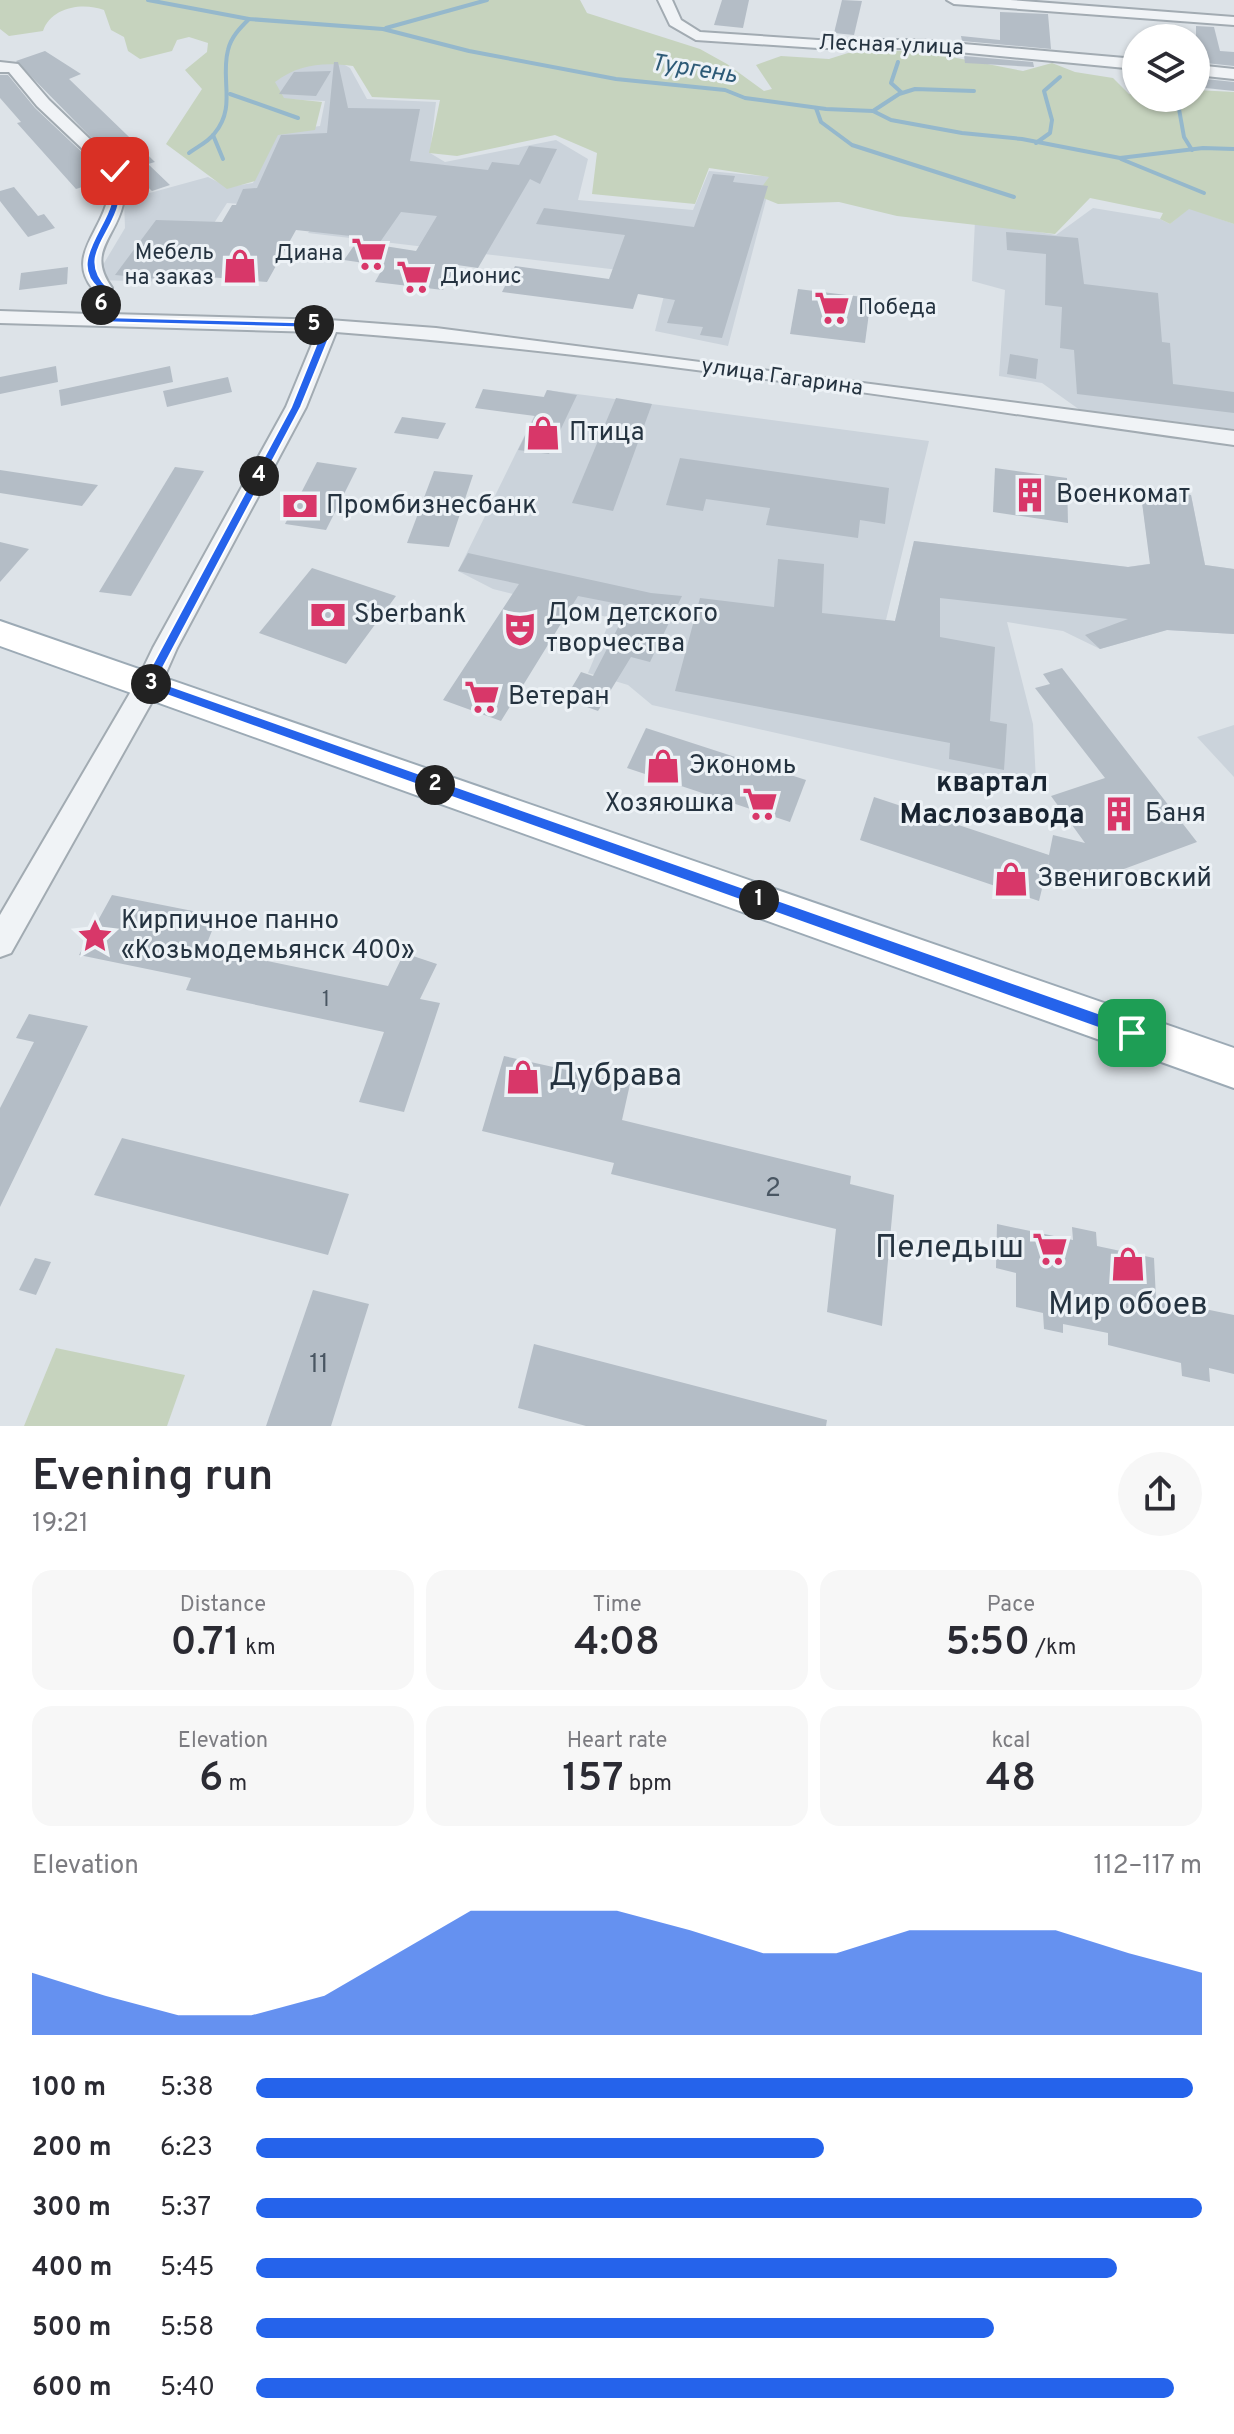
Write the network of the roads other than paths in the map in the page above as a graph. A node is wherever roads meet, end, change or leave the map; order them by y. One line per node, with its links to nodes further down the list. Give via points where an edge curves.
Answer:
1 (665, 0): 4 (street, Лесная улица, via 675,22 696,36 917,44)
2 (954, 0): 3 (street)
3 (1234, 21)
4 (1122, 63)
5 (0, 67): 9 (street, via 13,67 115,171 115,202 89,260 94,280 103,288)
6 (1210, 71): 7 (street)
7 (1234, 74)
8 (0, 317): 9 (street, улица Гагарина)
9 (99, 320): 10 (street, улица Гагарина)
10 (329, 326): 11 (street, улица Гагарина, via 630,357); 13 (street, via 296,407)
11 (1234, 438)
12 (0, 633): 13 (main road)
13 (149, 684): 14 (street); 15 (main road)
14 (0, 943)
15 (1234, 1068)

